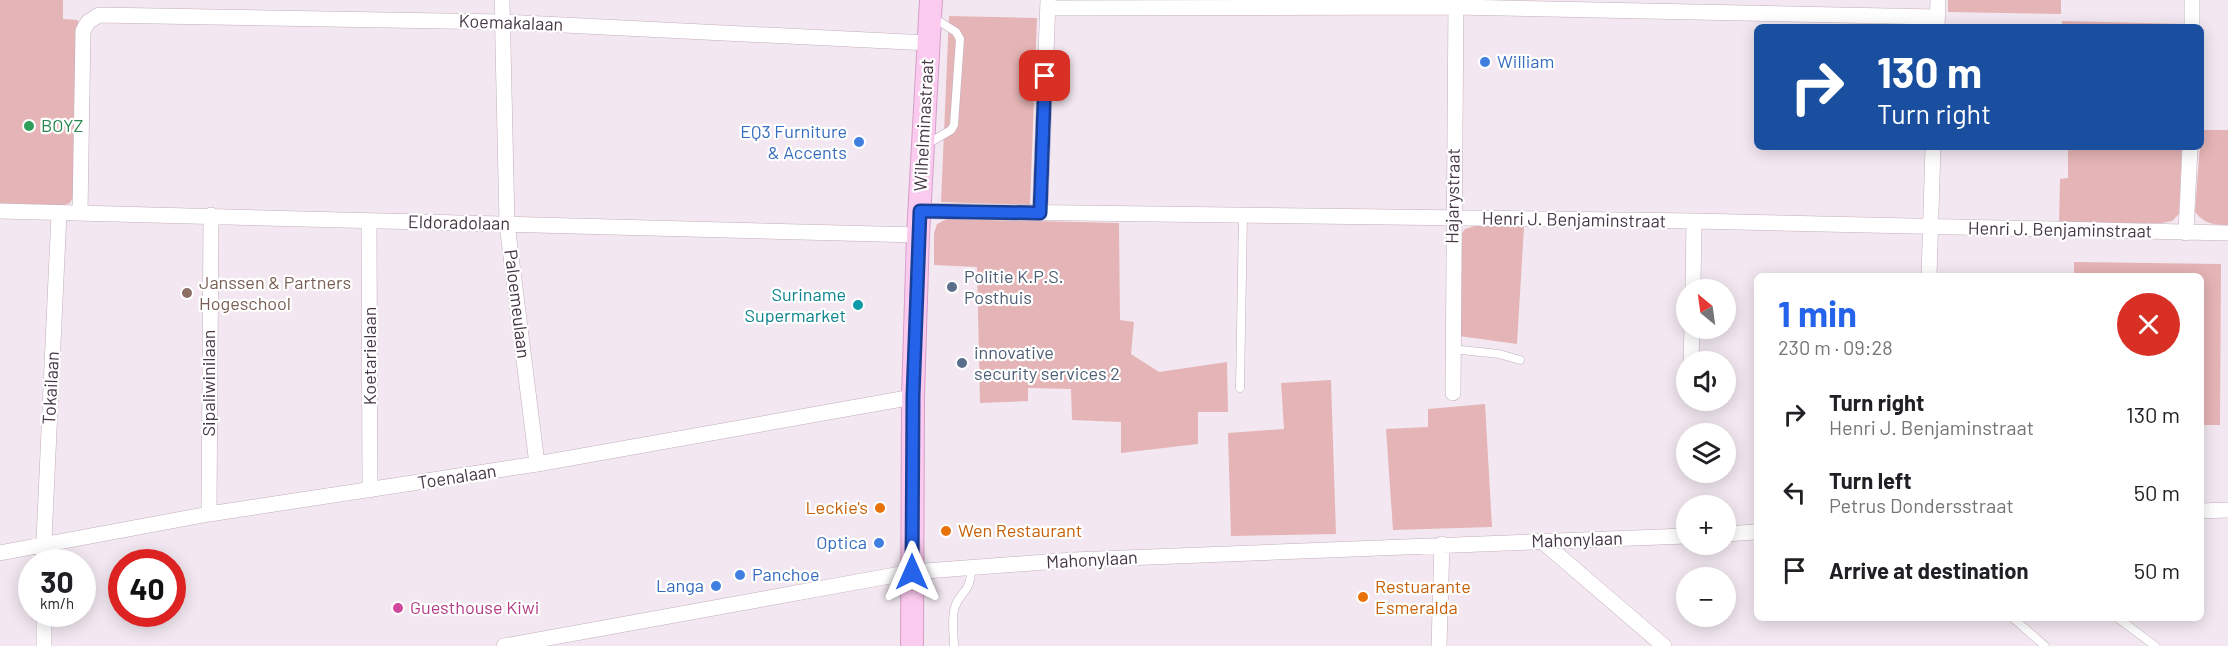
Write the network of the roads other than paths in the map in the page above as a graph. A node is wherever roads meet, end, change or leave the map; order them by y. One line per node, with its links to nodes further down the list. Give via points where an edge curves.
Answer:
1 (502, 0): 7 (street, Paloemeulaan)
2 (1938, 0): 8 (street)
3 (2192, 0): 9 (street)
4 (1048, 4): 5 (street); 18 (street)
5 (1456, 4): 8 (street); 21 (street, Hajarystraat)
6 (931, 8): 10 (street, Wilhelminastraat); 11 (lane, via 960,39 954,125)
7 (502, 22): 10 (street, Koemakalaan); 17 (street, Koemakalaan, via 99,15 83,31); 24 (street, Paloemeulaan)
8 (1937, 22)
9 (2192, 24)
10 (929, 43): 11 (street, Wilhelminastraat)
11 (923, 145): 15 (street, Wilhelminastraat)
12 (1933, 150): 25 (street)
13 (2190, 150): 26 (street)
14 (0, 211): 16 (street, Eldoradolaan)
15 (920, 211): 18 (street, Henri J. Benjaminstraat); 28 (street, Wilhelminastraat)
16 (59, 213): 17 (street, Eldoradolaan); 46 (street, Tokailaan)
17 (80, 213): 19 (street, Eldoradolaan)
18 (1040, 213): 20 (street, Henri J. Benjaminstraat)
19 (211, 215): 23 (street, Eldoradolaan); 40 (street, Sipaliwinilaan)
20 (1243, 216): 21 (street, Henri J. Benjaminstraat); 33 (lane)
21 (1453, 219): 22 (street, Henri J. Benjaminstraat); 31 (street, Hajarystraat)
22 (1694, 221): 25 (street, Henri J. Benjaminstraat); 30 (street)
23 (369, 222): 24 (street, Eldoradolaan); 37 (street, Koetarielaan)
24 (507, 224): 28 (street, Eldoradolaan); 36 (street, Paloemeulaan)
25 (1930, 226): 26 (street, Henri J. Benjaminstraat); 29 (street)
26 (2186, 233): 27 (street, Henri J. Benjaminstraat)
27 (2228, 233)
28 (918, 236): 35 (street, Wilhelminastraat)
29 (1929, 273)
30 (1693, 279)
31 (1452, 349): 32 (lane); 34 (street, Hajarystraat)
32 (1520, 360)
33 (1240, 388)
34 (1453, 393)
35 (913, 396): 36 (street, Toenalaan); 50 (street, Wilhelminastraat)
36 (537, 464): 37 (street, Toenalaan)
37 (370, 490): 40 (street, Toenalaan)
38 (2228, 510): 39 (street)
39 (2204, 511)
40 (209, 514): 46 (street, Toenalaan)
41 (1754, 532): 42 (street)
42 (1736, 533)
43 (1676, 536): 44 (street, Mahonylaan)
44 (1543, 542): 45 (street, Mahonylaan); 60 (street)
45 (1442, 544): 49 (street, Mahonylaan); 59 (street)
46 (43, 545): 47 (street, Tokailaan); 48 (street, Toenalaan)
47 (43, 549)
48 (0, 553)
49 (971, 568): 50 (street, Mahonylaan); 58 (lane, via 969,587 953,610)
50 (912, 572): 54 (street, Mahonylaan); 57 (street, Wilhelminastraat)
51 (2016, 621): 61 (lane)
52 (2122, 621): 62 (lane)
53 (44, 627): 55 (street)
54 (535, 643): 56 (street, Mahonylaan)
55 (44, 646)
56 (504, 646)
57 (912, 646)
58 (954, 646)
59 (1439, 646)
60 (1664, 646)
61 (2045, 646)
62 (2155, 646)

